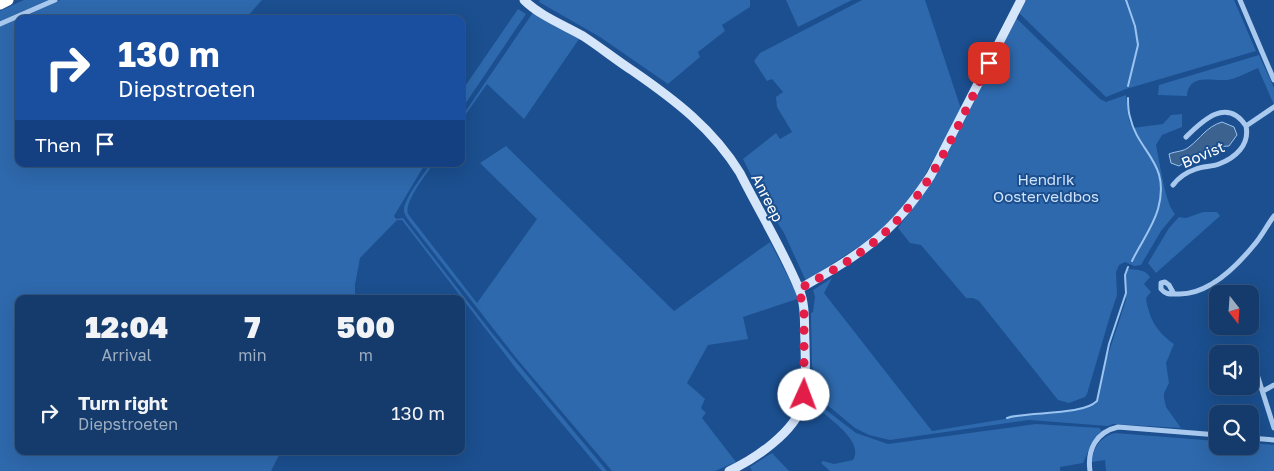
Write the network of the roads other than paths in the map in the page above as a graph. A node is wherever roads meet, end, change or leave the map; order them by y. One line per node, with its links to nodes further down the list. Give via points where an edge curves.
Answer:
1 (8, 0): 6 (highway)
2 (55, 0): 7 (street)
3 (524, 0): 18 (street, Anreep, via 666,94 710,132 740,174)
4 (1021, 0): 18 (street, via 919,195 875,241 838,268)
5 (1240, 0): 10 (street)
6 (0, 4)
7 (21, 15)
8 (15, 17): 9 (street)
9 (0, 24)
10 (1274, 80)
11 (1274, 107): 12 (street)
12 (1246, 126): 13 (street, Bovist, via 1236,116 1218,113 1202,120); 15 (street, Bovist, via 1243,146 1229,159 1196,169)
13 (1186, 137)
14 (1173, 174): 15 (street, Bovist)
15 (1178, 179): 16 (street, Bovist)
16 (1173, 185)
17 (1274, 216): 19 (street, via 1255,244 1225,274 1197,291)
18 (799, 289): 28 (street, Anreep, via 804,312 805,353 804,400 800,412 774,442)
19 (1174, 294)
20 (1259, 380): 22 (street)
21 (1274, 385): 22 (street)
22 (1263, 391): 23 (street)
23 (1274, 428)
24 (1209, 434): 27 (street, via 1118,427 1098,439 1089,454)
25 (1259, 439): 26 (street)
26 (1274, 440)
27 (1090, 468)
28 (729, 471)

